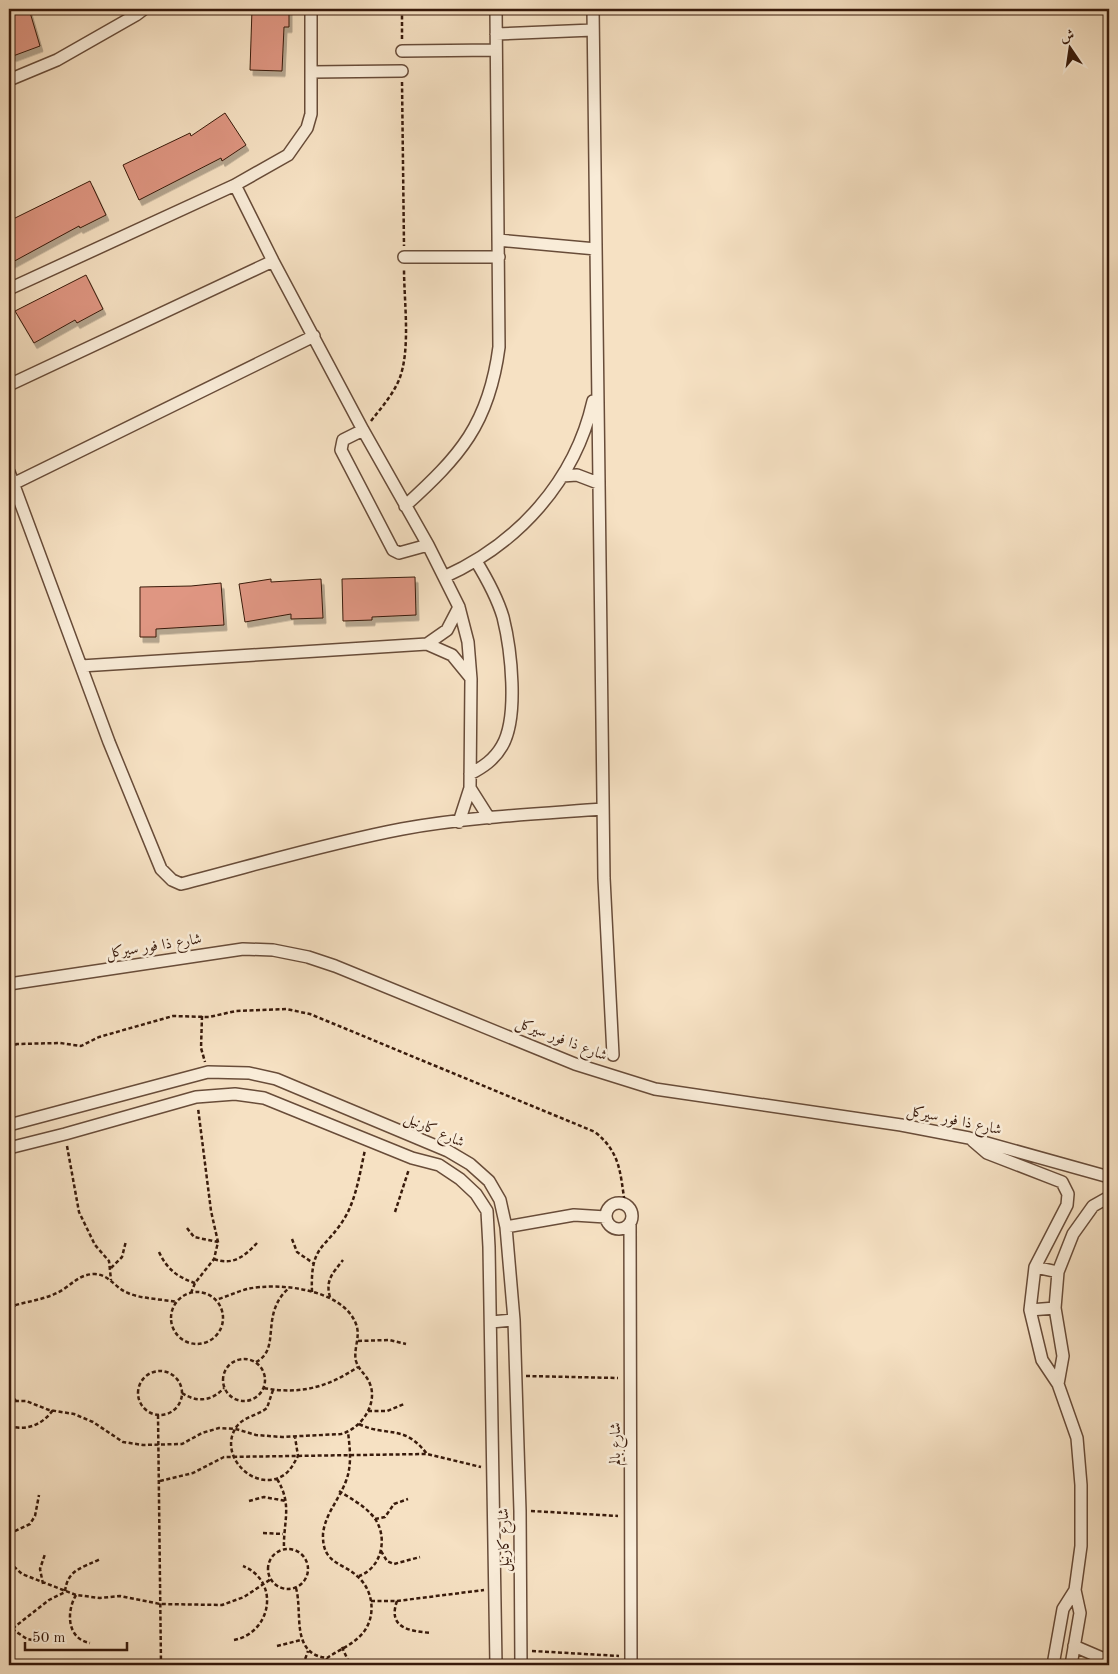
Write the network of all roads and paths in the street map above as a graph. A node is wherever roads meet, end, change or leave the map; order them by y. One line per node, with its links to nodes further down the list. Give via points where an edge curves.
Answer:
1 (144, 9): 12 (street, via 57,60)
2 (311, 9): 11 (street)
3 (402, 9): 9 (path)
4 (496, 9): 7 (street)
5 (593, 9): 6 (street)
6 (593, 30): 7 (street); 15 (street)
7 (496, 34): 8 (street)
8 (496, 50): 9 (street); 14 (street)
9 (402, 51)
10 (402, 71): 11 (street); 16 (path)
11 (312, 72): 13 (street, via 312,114 299,142 288,155)
12 (9, 80)
13 (235, 185): 18 (street); 19 (street)
14 (498, 240): 15 (street); 17 (street)
15 (596, 249): 22 (street)
16 (404, 257): 17 (street); 23 (path, via 405,360 390,398)
17 (499, 257): 28 (street, via 499,348 490,395 480,418 454,459)
18 (273, 261): 20 (street); 21 (street)
19 (9, 289)
20 (314, 336): 23 (street); 26 (street)
21 (9, 385)
22 (597, 385): 25 (street, via 582,438); 27 (street)
23 (363, 430): 28 (street); 29 (street, via 342,440 341,450 393,550 399,554)
24 (9, 472): 26 (street)
25 (562, 476): 27 (street, via 577,476); 30 (street, via 520,528)
26 (13, 484): 34 (street)
27 (598, 484): 38 (street)
28 (405, 506): 29 (street)
29 (428, 545): 31 (street)
30 (476, 561): 31 (street); 36 (street, via 492,588 502,616 511,693 508,731 502,745 483,767)
31 (444, 577): 32 (street)
32 (459, 607): 33 (street, via 447,630); 35 (street, via 468,642)
33 (427, 644): 34 (street); 35 (street, via 452,655)
34 (81, 666): 40 (street, via 156,860 161,870 181,884 335,844 404,829)
35 (471, 679): 36 (street)
36 (470, 774): 37 (street)
37 (470, 788): 39 (street); 40 (street)
38 (603, 809): 39 (street); 44 (street)
39 (489, 818): 40 (street)
40 (459, 822)
41 (9, 984): 49 (street, شارع ذا فور سيركل, via 243,949 273,950 335,966 575,1064 655,1089 891,1123)
42 (202, 1016): 43 (path, via 173,1016 156,1020 99,1037 81,1046 60,1043); 45 (path, via 201,1048); 57 (path, via 256,1010 310,1014 595,1132 608,1143 617,1158)
43 (9, 1047)
44 (613, 1055)
45 (208, 1072): 47 (street, شارع كارنيل); 52 (street, شارع كارنيل, via 249,1074 276,1080)
46 (196, 1097): 48 (street, شارع كارنيل); 50 (street, شارع كارنيل, via 235,1094 264,1098); 65 (path)
47 (9, 1125)
48 (65, 1134): 51 (street, شارع كارنيل); 72 (path, via 79,1212)
49 (969, 1138): 55 (street, شارع ذا فور سيركل); 71 (street, via 987,1153 1062,1182 1066,1188 1067,1205)
50 (368, 1140): 53 (street, شارع كارنيل); 70 (path, via 351,1204 318,1250)
51 (9, 1148)
52 (448, 1152): 54 (street); 61 (street, شارع كارنيل, via 470,1164 489,1181 500,1200)
53 (412, 1158): 54 (street, شارع كارنيل); 58 (path)
54 (439, 1165): 88 (street, شارع كارنيل, via 471,1189 487,1211)
55 (1109, 1178)
56 (1109, 1197): 73 (street, via 1092,1206 1073,1234)
57 (625, 1204): 59 (street, via 612,1206); 60 (street, via 632,1214)
58 (395, 1212)
59 (606, 1217): 60 (street, via 610,1225 618,1229); 61 (street, via 574,1216)
60 (630, 1223): 94 (street, شارع بالم)
61 (506, 1227): 87 (street, شارع كارنيل)
62 (187, 1228): 65 (path, via 194,1237)
63 (292, 1239): 70 (path, via 297,1252)
64 (126, 1241): 72 (path, via 122,1257)
65 (218, 1242): 68 (path)
66 (257, 1243): 68 (path, via 239,1259 230,1262)
67 (159, 1252): 75 (path, via 172,1272)
68 (214, 1259): 75 (path)
69 (343, 1260): 79 (path, via 328,1278)
70 (313, 1264): 77 (path)
71 (1035, 1267): 73 (street); 85 (street)
72 (111, 1268): 74 (path)
73 (1058, 1272): 84 (street)
74 (111, 1280): 81 (path, via 118,1288 134,1295); 82 (path, via 96,1274 85,1275 54,1294)
75 (195, 1283): 78 (path)
76 (290, 1288): 77 (path); 80 (path, via 249,1289); 91 (path, via 273,1311 270,1346)
77 (312, 1292): 79 (path)
78 (191, 1294): 80 (path, via 204,1294); 81 (path)
79 (330, 1297): 89 (path, via 354,1318)
80 (215, 1300): 81 (path, via 222,1313 221,1327 212,1339 198,1344 184,1340 174,1330 171,1315)
81 (177, 1302)
82 (15, 1305): 83 (path); 86 (path)
83 (9, 1307)
84 (1055, 1308): 85 (street); 95 (street, via 1063,1356)
85 (1030, 1310): 95 (street, via 1042,1360)
86 (9, 1318)
87 (514, 1320): 88 (street); 93 (street, شارع كارنيل)
88 (491, 1322): 117 (street, شارع كارنيل)
89 (358, 1341): 90 (path, via 389,1340); 92 (path, via 355,1355)
90 (406, 1344)
91 (256, 1362): 96 (path, via 243,1358 230,1363 223,1375); 97 (path, via 264,1374)
92 (358, 1367): 98 (path, via 321,1387); 105 (path, via 372,1386)
93 (515, 1376): 94 (path); 125 (street, شارع كارنيل)
94 (630, 1378): 126 (street, شارع بالم)
95 (1058, 1384): 144 (street, via 1076,1438 1081,1485 1081,1546)
96 (224, 1388): 97 (path, via 232,1398 244,1401 256,1398); 100 (path, via 204,1400 192,1399)
97 (264, 1388): 98 (path)
98 (273, 1390): 109 (path, via 267,1408 246,1418)
99 (9, 1393): 101 (path)
100 (182, 1393): 106 (path, via 174,1410); 106 (path, via 177,1381 167,1373 154,1372 142,1380 138,1392 141,1405)
101 (16, 1401): 102 (path); 104 (path)
102 (9, 1404)
103 (404, 1404): 105 (path, via 387,1411)
104 (53, 1410): 108 (path, via 43,1421 30,1427); 112 (path, via 83,1417 123,1442)
105 (368, 1411): 107 (path)
106 (158, 1415): 112 (path)
107 (359, 1424): 110 (path); 113 (path, via 408,1436)
108 (9, 1426)
109 (236, 1429): 111 (path, via 269,1437); 112 (path, via 210,1430 182,1444); 116 (path, via 232,1440)
110 (348, 1432): 111 (path); 115 (path)
111 (295, 1436): 114 (path)
112 (158, 1445): 119 (path)
113 (427, 1454): 115 (path); 117 (path)
114 (298, 1456): 115 (path); 116 (path); 118 (path, via 291,1468)
115 (351, 1456): 120 (path)
116 (233, 1458): 118 (path, via 246,1473); 119 (path, via 224,1458 193,1473)
117 (493, 1469): 143 (street, شارع كارنيل)
118 (276, 1478): 124 (path)
119 (160, 1481): 149 (path)
120 (340, 1492): 127 (path); 138 (path, via 327,1519 324,1545 335,1563)
121 (39, 1495): 129 (path, via 30,1524)
122 (408, 1499): 127 (path, via 394,1504 385,1517)
123 (249, 1501): 124 (path, via 264,1497)
124 (286, 1501): 130 (path, via 288,1515)
125 (520, 1511): 126 (path); 160 (street, شارع كارنيل)
126 (631, 1517): 164 (street, شارع بالم)
127 (375, 1519): 132 (path, via 381,1534)
128 (263, 1533): 130 (path)
129 (9, 1534)
130 (283, 1534): 131 (path)
131 (284, 1549): 139 (path, via 274,1554 269,1564); 142 (path, via 297,1551 306,1560 308,1573)
132 (381, 1551): 134 (path, via 387,1561 394,1564); 138 (path, via 373,1567)
133 (44, 1554): 140 (path, via 40,1569)
134 (420, 1557)
135 (100, 1559): 145 (path, via 74,1571 68,1578)
136 (9, 1562): 140 (path, via 22,1574)
137 (243, 1566): 141 (path, via 256,1572)
138 (358, 1576): 147 (path)
139 (271, 1579): 141 (path); 142 (path, via 282,1588)
140 (43, 1584): 145 (path)
141 (265, 1585): 149 (path, via 222,1605); 153 (path, via 268,1598 266,1612 255,1630)
142 (296, 1588): 154 (path)
143 (496, 1589): 148 (path); 171 (street, شارع كارنيل)
144 (1075, 1590): 158 (street, via 1080,1613); 173 (street, via 1063,1609)
145 (65, 1592): 146 (path); 150 (path, via 49,1600)
146 (76, 1596): 149 (path, via 120,1596); 156 (path, via 70,1611 72,1628 79,1639)
147 (371, 1601): 148 (path); 159 (path, via 365,1630 357,1640)
148 (397, 1601): 151 (path, via 395,1614 401,1626 409,1631)
149 (160, 1604): 167 (path)
150 (12, 1629): 152 (path); 155 (path, via 28,1639)
151 (431, 1633)
152 (9, 1634)
153 (234, 1640)
154 (301, 1640): 157 (path); 161 (path)
155 (39, 1641)
156 (90, 1643)
157 (277, 1646)
158 (1074, 1646): 165 (street); 174 (street)
159 (342, 1647): 162 (path); 170 (path)
160 (520, 1650): 164 (path); 172 (street, شارع كارنيل)
161 (308, 1651): 162 (path); 168 (path)
162 (327, 1658): 169 (path)
163 (9, 1659): 166 (path)
164 (631, 1661)
165 (1109, 1661)
166 (14, 1665)
167 (161, 1665)
168 (303, 1665)
169 (327, 1665)
170 (350, 1665)
171 (496, 1665)
172 (520, 1665)
173 (1053, 1665)
174 (1072, 1665)

